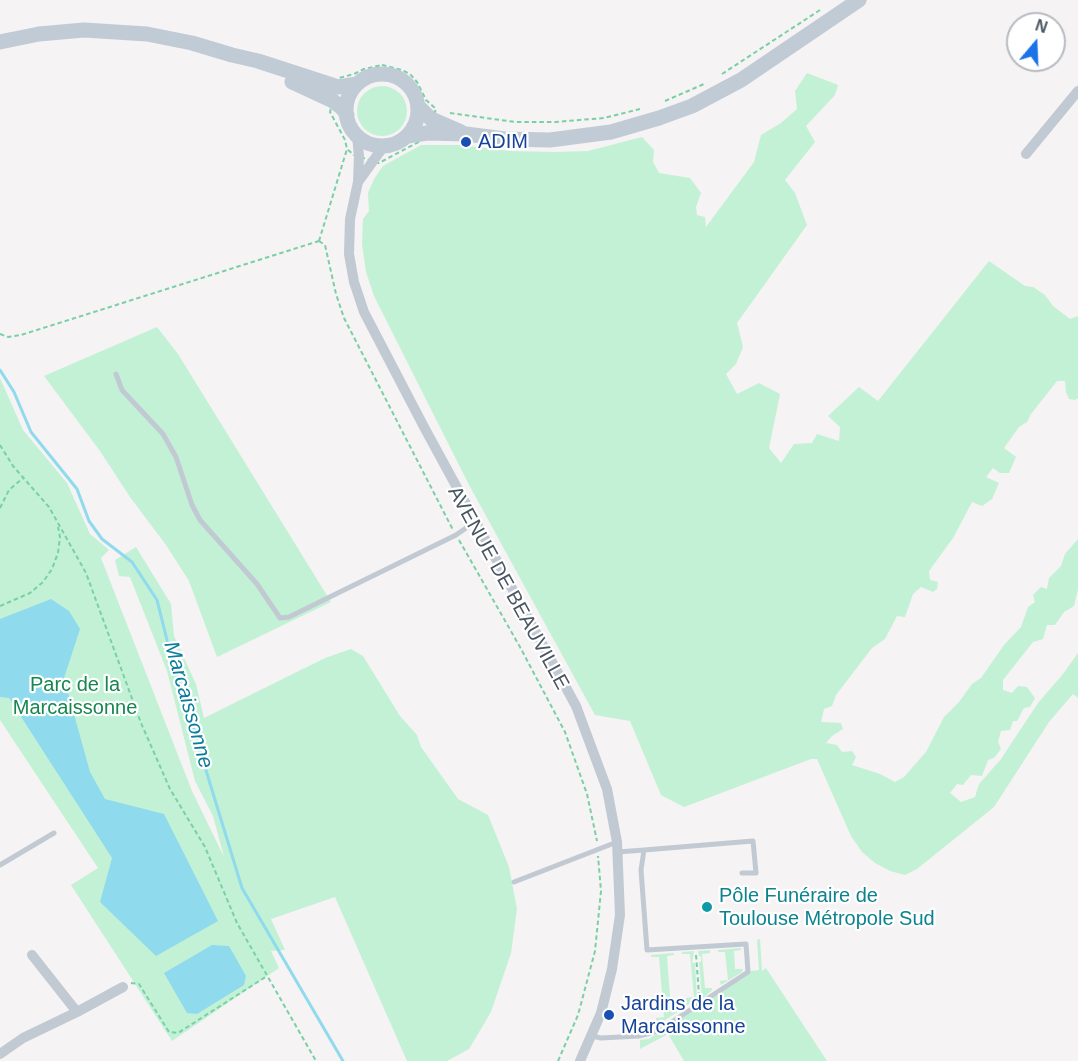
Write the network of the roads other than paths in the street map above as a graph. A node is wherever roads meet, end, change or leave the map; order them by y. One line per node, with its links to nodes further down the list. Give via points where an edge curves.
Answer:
1 (859, 0): 8 (main road, via 741,80 692,106 610,132 550,140 505,140 466,134)
2 (0, 42): 5 (main road, via 62,32 115,30 167,37 258,61)
3 (357, 84): 5 (main road); 6 (main road, via 375,75 394,76 411,88); 7 (main road, via 350,95)
4 (1078, 91): 12 (street)
5 (335, 94): 7 (main road)
6 (418, 106): 8 (main road); 10 (main road, via 416,122)
7 (347, 115): 9 (main road)
8 (431, 120): 10 (main road)
9 (357, 136): 11 (main road, via 371,144); 13 (street, AVENUE DE BEAUVILLE)
10 (408, 136): 11 (main road)
11 (388, 146): 13 (street, AVENUE DE BEAUVILLE)
12 (1026, 154)
13 (358, 182): 15 (street, AVENUE DE BEAUVILLE, via 351,211 349,254 364,312)
14 (116, 374): 15 (lane, via 122,390 171,449 200,520 257,584 280,618 289,617)
15 (476, 522): 17 (street, AVENUE DE BEAUVILLE, via 576,706 607,789)
16 (54, 833): 19 (lane)
17 (618, 847): 18 (lane); 21 (lane, via 598,849); 25 (street, AVENUE DE BEAUVILLE, via 618,926 612,969)
18 (644, 850): 20 (lane, via 753,841 756,873); 25 (lane, via 641,870 647,950 746,944 748,972 658,1031 645,1035)
19 (0, 865)
20 (742, 873)
21 (514, 882)
22 (32, 955): 24 (street)
23 (123, 987): 24 (street)
24 (77, 1012): 26 (street)
25 (592, 1036): 27 (street, AVENUE DE BEAUVILLE)
26 (0, 1054)
27 (580, 1061)

